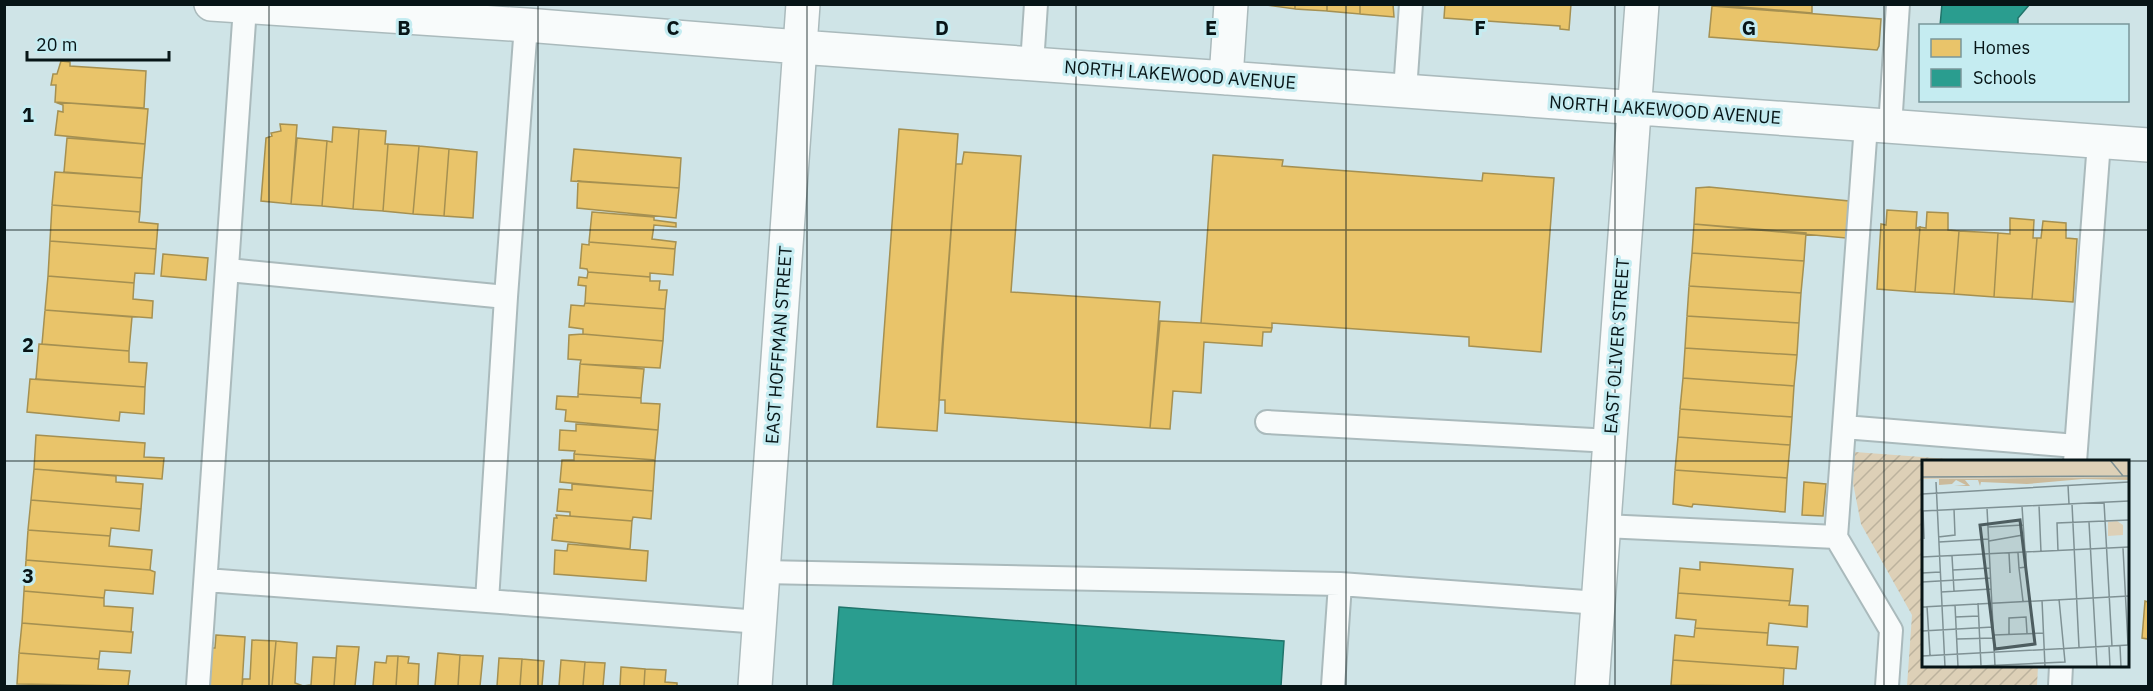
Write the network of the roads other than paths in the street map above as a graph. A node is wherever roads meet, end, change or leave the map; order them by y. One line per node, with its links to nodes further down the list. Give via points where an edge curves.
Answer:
1 (211, 4): 8 (street, NORTH LAKEWOOD AVENUE)
2 (803, 4): 11 (street, EAST HOFFMAN STREET)
3 (1036, 4): 12 (lane)
4 (1231, 4): 13 (street)
5 (1410, 4): 14 (lane)
6 (1642, 4): 15 (street, EAST OLIVER STREET)
7 (1898, 4): 16 (lane)
8 (245, 7): 9 (street, NORTH LAKEWOOD AVENUE); 19 (lane)
9 (386, 11): 10 (street, NORTH LAKEWOOD AVENUE)
10 (526, 25): 11 (street, NORTH LAKEWOOD AVENUE); 20 (lane)
11 (800, 47): 12 (street, NORTH LAKEWOOD AVENUE); 27 (street, EAST HOFFMAN STREET)
12 (1032, 64): 13 (street, NORTH LAKEWOOD AVENUE)
13 (1226, 78): 14 (street, NORTH LAKEWOOD AVENUE)
14 (1405, 91): 15 (street, NORTH LAKEWOOD AVENUE)
15 (1635, 108): 16 (street, NORTH LAKEWOOD AVENUE); 23 (street, EAST OLIVER STREET)
16 (1878, 126): 17 (street, NORTH LAKEWOOD AVENUE); 22 (lane)
17 (2099, 142): 18 (street, NORTH LAKEWOOD AVENUE); 24 (lane)
18 (2148, 146)
19 (228, 270): 20 (lane); 28 (lane)
20 (506, 297): 30 (lane)
21 (1267, 422): 23 (lane)
22 (1844, 427): 24 (lane); 26 (lane)
23 (1611, 441): 25 (street, EAST OLIVER STREET)
24 (2076, 454)
25 (1604, 526): 26 (lane); 31 (street, EAST OLIVER STREET)
26 (1836, 537): 38 (lane, via 1891,630)
27 (763, 572): 29 (lane); 32 (street, EAST HOFFMAN STREET)
28 (206, 580): 30 (lane); 34 (lane)
29 (1340, 584): 31 (lane); 36 (lane)
30 (487, 601): 32 (lane)
31 (1599, 603): 37 (street, EAST OLIVER STREET)
32 (760, 622): 35 (street, EAST HOFFMAN STREET)
33 (2061, 667): 39 (lane)
34 (198, 687)
35 (755, 687)
36 (1333, 687)
37 (1592, 687)
38 (1887, 687)
39 (2060, 687)

